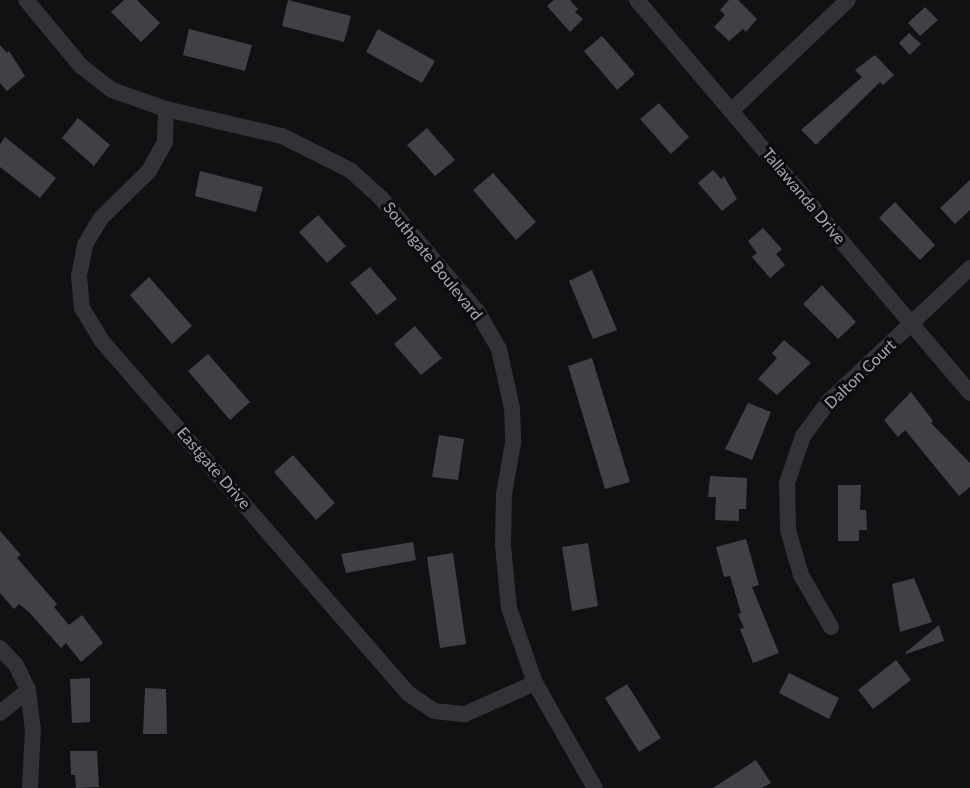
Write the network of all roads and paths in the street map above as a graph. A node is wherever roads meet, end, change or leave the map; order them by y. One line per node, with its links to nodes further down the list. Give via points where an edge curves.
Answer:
1 (26, 0): 4 (street, Southgate Boulevard, via 81,66 112,90)
2 (638, 0): 5 (street, Tallawanda Drive)
3 (848, 0): 5 (street)
4 (166, 109): 11 (street, Southgate Boulevard, via 282,136 350,170 381,198 477,311 499,349 512,408 513,443 504,494 503,545 509,608); 11 (street, Eastgate Drive, via 165,142 149,171 101,218 85,245 79,276 82,308 101,340 409,694 434,711 465,714)
5 (731, 111): 7 (street, Tallawanda Drive)
6 (970, 268): 7 (street, Dalton Court)
7 (912, 324): 8 (street, Tallawanda Drive); 9 (street, Dalton Court, via 829,400 803,436 787,483 788,530 801,575)
8 (970, 393)
9 (831, 627)
10 (0, 648): 12 (street, via 16,665)
11 (535, 683): 15 (street, Southgate Boulevard)
12 (28, 690): 13 (street); 14 (street, via 33,728)
13 (0, 713)
14 (30, 788)
15 (595, 788)

